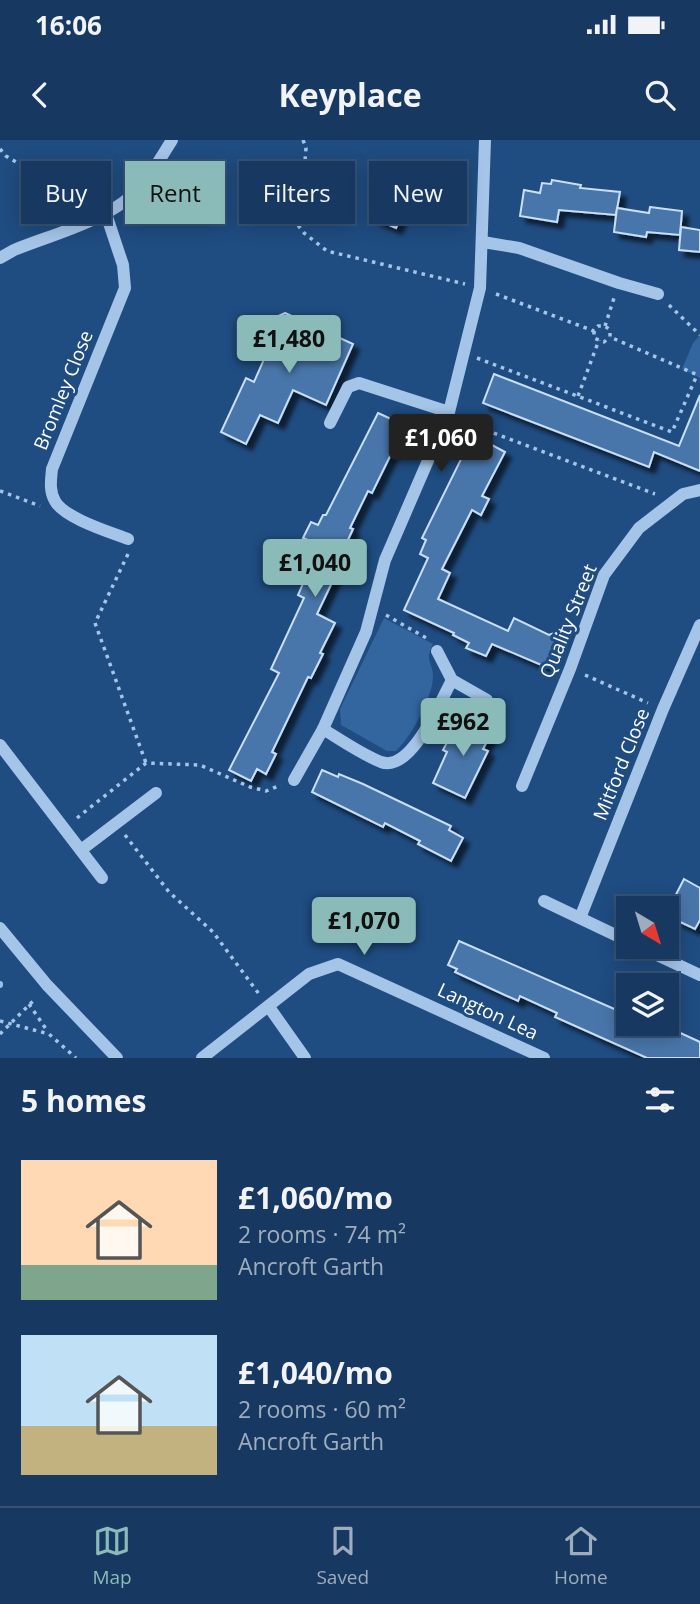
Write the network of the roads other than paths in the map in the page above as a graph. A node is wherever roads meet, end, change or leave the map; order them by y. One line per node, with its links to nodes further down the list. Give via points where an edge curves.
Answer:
1 (172, 140): 3 (street, via 140,188)
2 (485, 140): 6 (street)
3 (111, 210)
4 (80, 224): 7 (street)
5 (109, 224): 12 (street, Bromley Close, via 125,288 52,469 50,486 55,502 65,512)
6 (483, 242): 8 (street, via 519,248); 9 (street, via 480,288)
7 (0, 258)
8 (657, 294)
9 (448, 414): 10 (street, via 359,383 348,387); 17 (street, via 386,560 366,632)
10 (330, 423)
11 (700, 490): 20 (street, Quality Street, via 679,498 639,528 604,575)
12 (128, 539)
13 (700, 625): 25 (street, Mitford Close)
14 (437, 651): 15 (street)
15 (452, 680): 16 (street); 17 (street, via 413,749 400,761 383,763)
16 (488, 700)
17 (323, 729): 19 (street)
18 (0, 746): 22 (street)
19 (294, 780)
20 (522, 786)
21 (156, 793): 22 (street)
22 (81, 850): 23 (street)
23 (102, 878)
24 (544, 901): 25 (street)
25 (580, 918): 27 (street)
26 (0, 928): 31 (street)
27 (616, 935)
28 (666, 959): 29 (street)
29 (700, 975)
30 (269, 1007): 32 (street, Langton Lea); 33 (street); 34 (street, Langton Lea, via 309,974 338,964)
31 (117, 1058)
32 (202, 1058)
33 (305, 1058)
34 (544, 1058)

